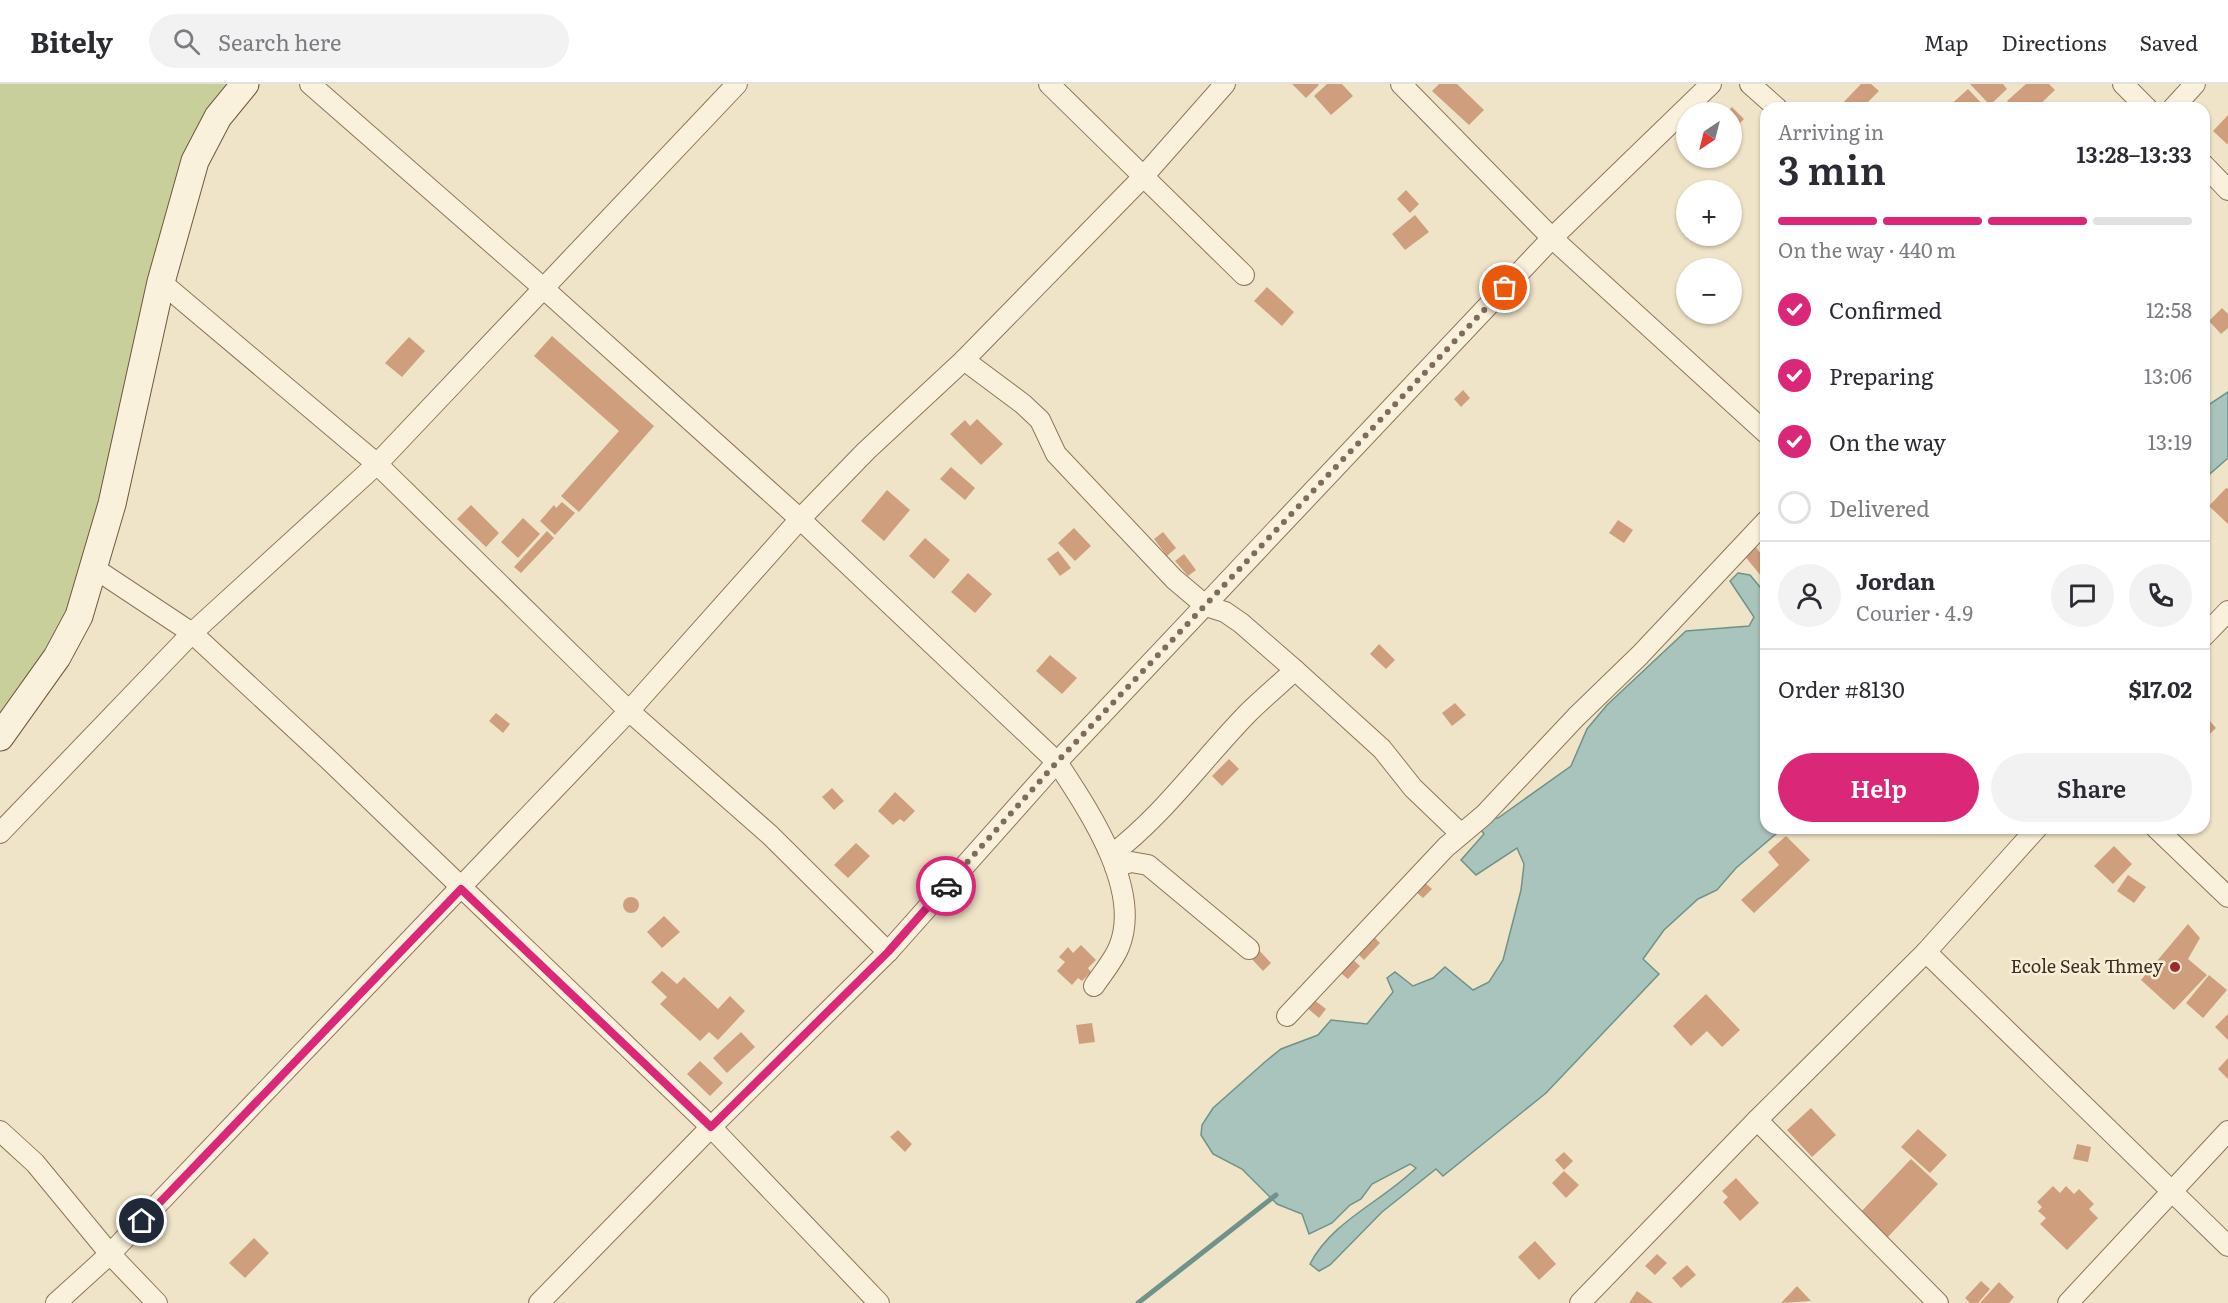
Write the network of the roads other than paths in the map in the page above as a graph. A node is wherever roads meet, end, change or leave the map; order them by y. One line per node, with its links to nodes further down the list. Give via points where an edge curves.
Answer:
1 (245, 84): 19 (main road, via 218,117 195,161)
2 (310, 84): 20 (street)
3 (737, 84): 20 (street)
4 (1049, 84): 15 (street)
5 (1225, 84): 15 (street)
6 (1401, 84): 17 (street)
7 (1711, 84): 17 (street)
8 (1750, 84): 11 (street)
9 (2122, 84): 12 (street)
10 (2195, 84): 13 (street)
11 (1770, 102)
12 (2140, 102)
13 (2178, 102)
14 (2210, 171): 16 (street)
15 (1142, 178): 18 (street); 21 (street)
16 (2228, 190)
17 (1552, 238): 22 (street); 27 (street)
18 (1244, 275)
19 (161, 282): 23 (street); 26 (main road)
20 (542, 287): 23 (street); 24 (street)
21 (964, 360): 24 (street); 27 (street, via 1040,420 1056,454 1174,579)
22 (1760, 428)
23 (377, 464): 30 (street); 32 (street)
24 (800, 519): 32 (street); 34 (street)
25 (1760, 527): 36 (street, via 1640,655)
26 (94, 568): 30 (street); 33 (main road, via 79,616 57,657)
27 (1206, 606): 31 (street, via 1241,623); 34 (street)
28 (2228, 611): 29 (street)
29 (2210, 630)
30 (192, 633): 35 (street); 40 (street)
31 (1295, 670): 36 (street, via 1382,749 1413,788); 39 (street, via 1248,714)
32 (628, 711): 40 (street); 43 (street, via 771,835)
33 (0, 737)
34 (1057, 762): 39 (street, via 1088,809); 43 (street)
35 (0, 834)
36 (1461, 834): 46 (street)
37 (2032, 834): 44 (street)
38 (2162, 834): 41 (street)
39 (1113, 861): 42 (street, via 1148,865); 45 (street, via 1125,905 1120,946)
40 (461, 889): 48 (street); 53 (street)
41 (2228, 897)
42 (1249, 949)
43 (888, 952): 48 (street)
44 (1926, 952): 47 (street); 51 (street)
45 (1094, 986)
46 (1287, 1016)
47 (1757, 1120): 58 (street); 59 (street)
48 (711, 1127): 56 (street); 57 (street)
49 (0, 1131): 53 (street, via 35,1163)
50 (2228, 1131): 51 (street)
51 (2173, 1191): 52 (street); 60 (street)
52 (2228, 1246)
53 (110, 1254): 54 (street); 55 (street)
54 (56, 1303)
55 (157, 1303)
56 (539, 1303)
57 (879, 1303)
58 (1580, 1303)
59 (1938, 1303)
60 (2068, 1303)

